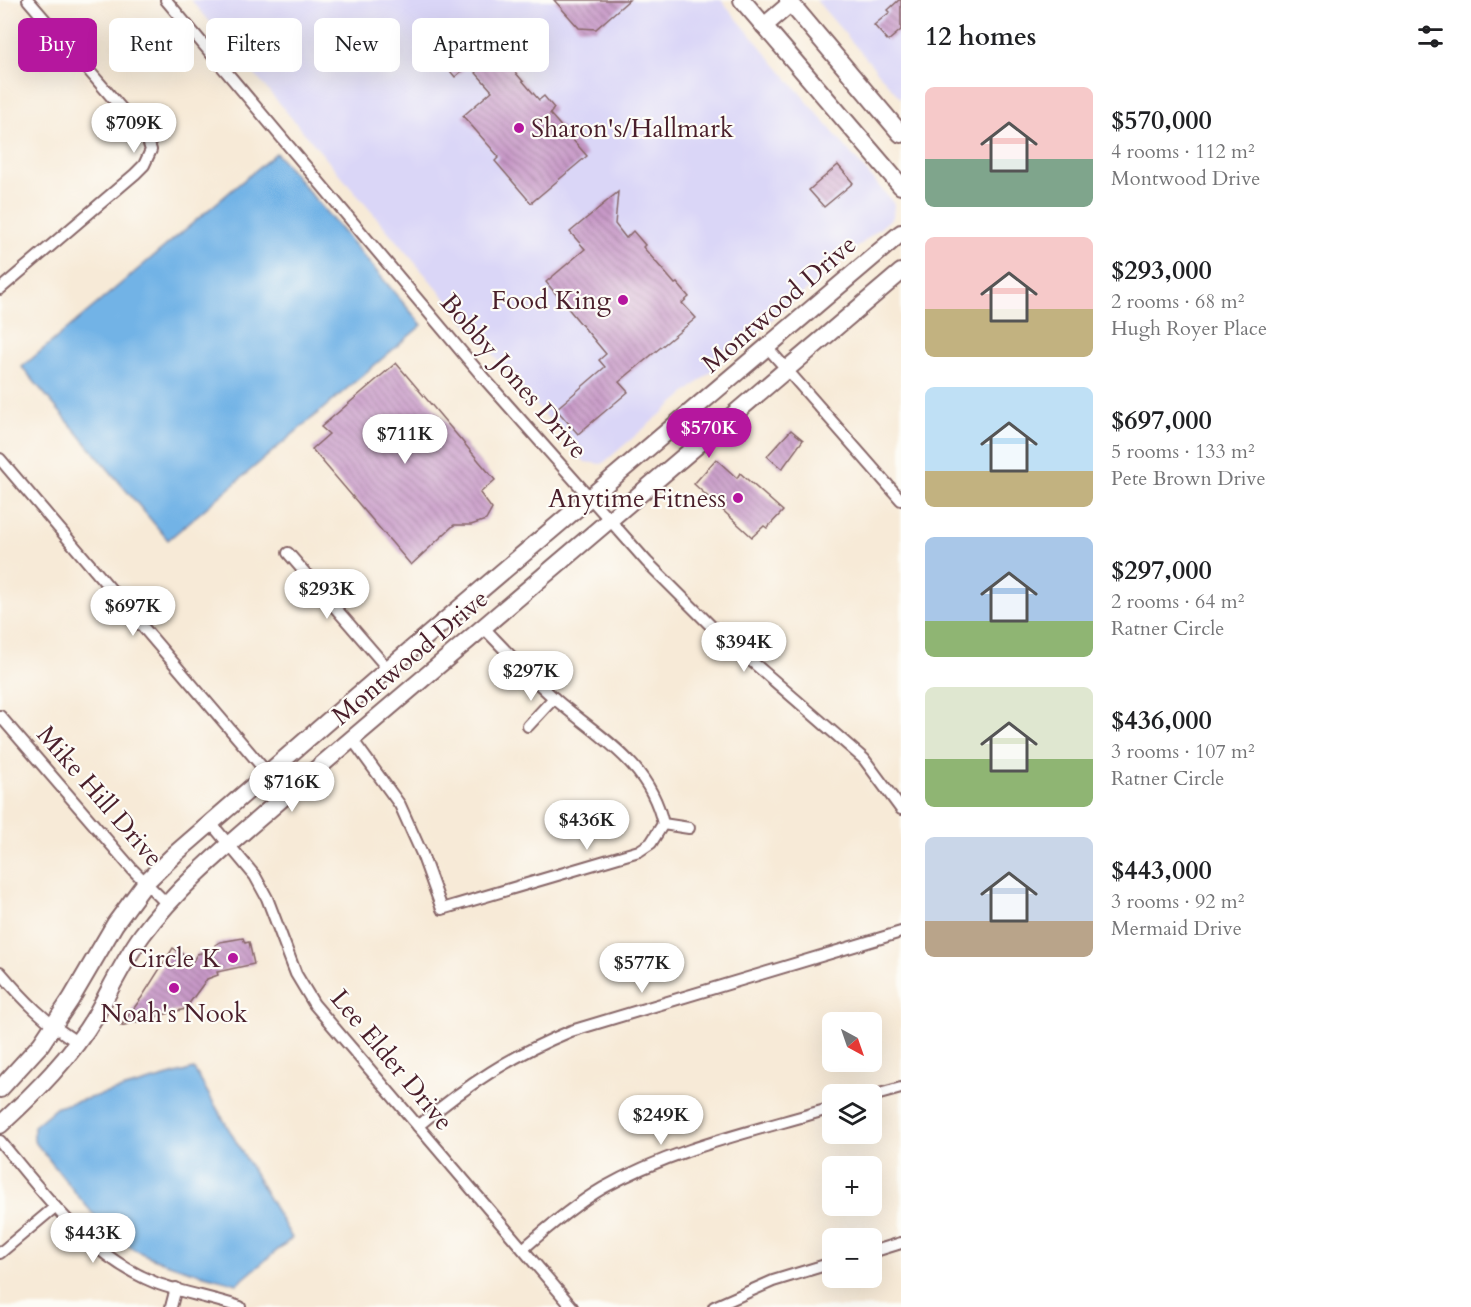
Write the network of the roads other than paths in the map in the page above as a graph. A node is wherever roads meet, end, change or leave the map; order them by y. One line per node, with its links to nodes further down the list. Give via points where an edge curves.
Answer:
1 (28, 0): 10 (street, via 147,138 151,150 135,174)
2 (166, 0): 14 (street, Bobby Jones Drive)
3 (742, 0): 5 (main road)
4 (790, 2): 5 (main road); 6 (main road)
5 (764, 26): 7 (main road)
6 (901, 134)
7 (901, 186)
8 (901, 232): 11 (main road, Montwood Drive)
9 (901, 272): 12 (main road, Montwood Drive)
10 (0, 289)
11 (767, 347): 12 (street); 14 (main road, Montwood Drive)
12 (787, 371): 15 (street); 16 (main road, Montwood Drive)
13 (0, 459): 24 (street)
14 (590, 499): 16 (street, Bobby Jones Drive); 19 (main road, Montwood Drive)
15 (901, 500)
16 (610, 520): 18 (main road, Montwood Drive); 26 (street, Bobby Jones Drive, via 710,626 864,759)
17 (288, 554): 19 (street)
18 (484, 628): 20 (street); 23 (main road, Montwood Drive)
19 (388, 669): 24 (main road, Montwood Drive)
20 (554, 698): 22 (street); 28 (street, via 646,779)
21 (0, 716): 31 (street, Mike Hill Drive)
22 (528, 726)
23 (352, 739): 25 (main road, Montwood Drive); 28 (street, via 400,805 442,909 639,851 651,843)
24 (268, 773): 25 (street); 27 (main road, Montwood Drive)
25 (286, 795): 30 (main road, Montwood Drive)
26 (901, 809)
27 (210, 822): 30 (street, Lee Elder Drive); 31 (main road, Montwood Drive)
28 (663, 824): 29 (street)
29 (689, 828)
30 (229, 844): 32 (main road, Montwood Drive); 42 (street, Lee Elder Drive, via 267,898 296,974 314,1004)
31 (146, 882): 32 (street, Mike Hill Drive); 35 (main road, Montwood Drive, via 115,924)
32 (168, 904): 36 (main road, Montwood Drive, via 124,963)
33 (901, 932): 42 (street, via 563,1034 471,1083)
34 (0, 972): 35 (street)
35 (53, 1028): 36 (street); 38 (main road, Montwood Drive)
36 (77, 1042): 41 (main road, Montwood Drive, via 32,1096)
37 (901, 1088): 39 (street)
38 (0, 1089)
39 (882, 1093)
40 (822, 1111): 46 (street, via 692,1150 629,1175 567,1212)
41 (0, 1125)
42 (418, 1126): 46 (street, Lee Elder Drive)
43 (0, 1141): 44 (street)
44 (55, 1207): 48 (street); 50 (street, via 105,1255 156,1283)
45 (901, 1243): 47 (street)
46 (523, 1249): 53 (street, Lee Elder Drive)
47 (882, 1249)
48 (0, 1253)
49 (822, 1266): 54 (street, via 773,1281)
50 (176, 1288): 51 (street); 52 (street)
51 (171, 1307)
52 (240, 1307)
53 (572, 1307)
54 (714, 1307)

